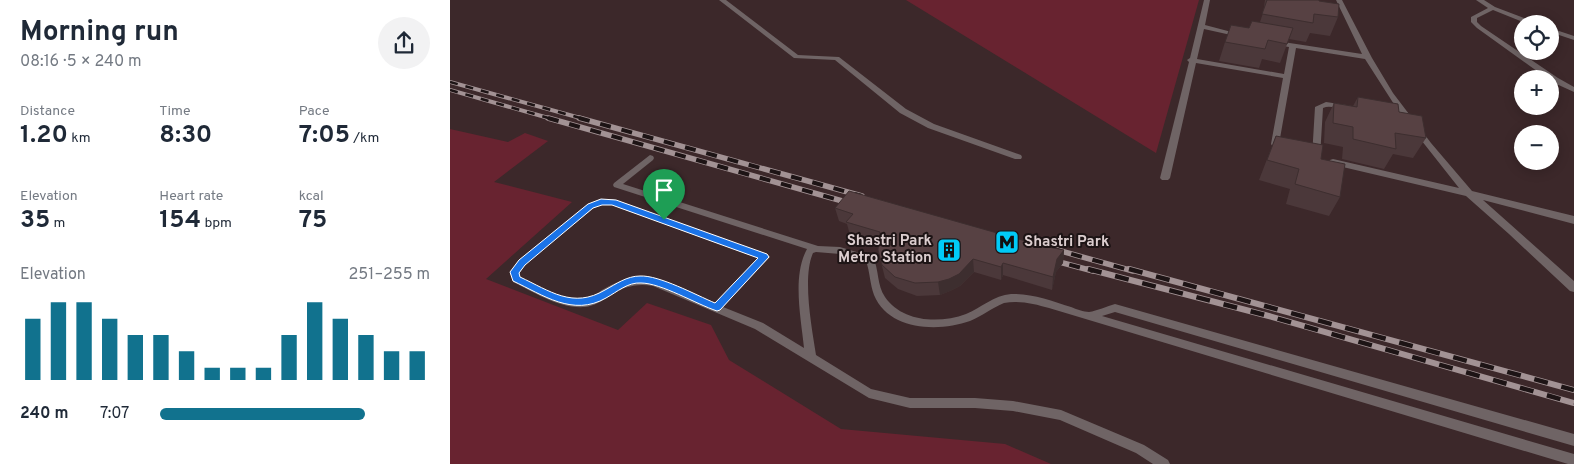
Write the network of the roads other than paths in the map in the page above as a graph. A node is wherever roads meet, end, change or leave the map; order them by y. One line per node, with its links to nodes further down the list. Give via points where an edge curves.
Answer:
1 (722, 0): 21 (lane, via 796,57 837,58 903,111 931,126)
2 (1207, 0): 7 (street)
3 (1338, 0): 13 (street)
4 (1479, 0): 5 (street)
5 (1493, 8): 6 (street); 16 (street, via 1474,17 1474,22)
6 (1514, 16)
7 (1200, 26): 9 (street); 14 (street)
8 (1559, 33): 10 (street)
9 (1248, 36)
10 (1574, 38)
11 (1276, 42): 12 (street)
12 (1293, 45): 13 (street); 15 (street)
13 (1368, 58): 19 (street)
14 (1192, 60): 15 (street); 23 (street)
15 (1288, 77): 20 (street, via 1275,144 1280,150)
16 (1574, 90)
17 (1353, 108): 24 (street, via 1326,104 1319,107 1312,157)
18 (1389, 113): 19 (street)
19 (1407, 115): 24 (street)
20 (1289, 152)
21 (1018, 157)
22 (650, 158): 26 (lane, via 617,186)
23 (1165, 178)
24 (1469, 193): 25 (street); 27 (street)
25 (1574, 220)
26 (815, 248): 29 (lane, via 859,254 870,259 880,299 896,314 915,322 944,324 1010,298 1022,298); 30 (lane, via 805,260 805,312)
27 (1574, 288)
28 (717, 307): 28 (lane, via 641,279 629,281 586,303 565,302 516,279 515,272 522,262 590,206 613,202 764,257); 30 (lane, via 759,326)
29 (1088, 316): 31 (lane, via 1115,308); 32 (lane)
30 (811, 358): 33 (lane, via 869,393 910,403 975,402 1061,415 1140,449)
31 (1574, 440)
32 (1574, 460)
33 (1164, 464)

